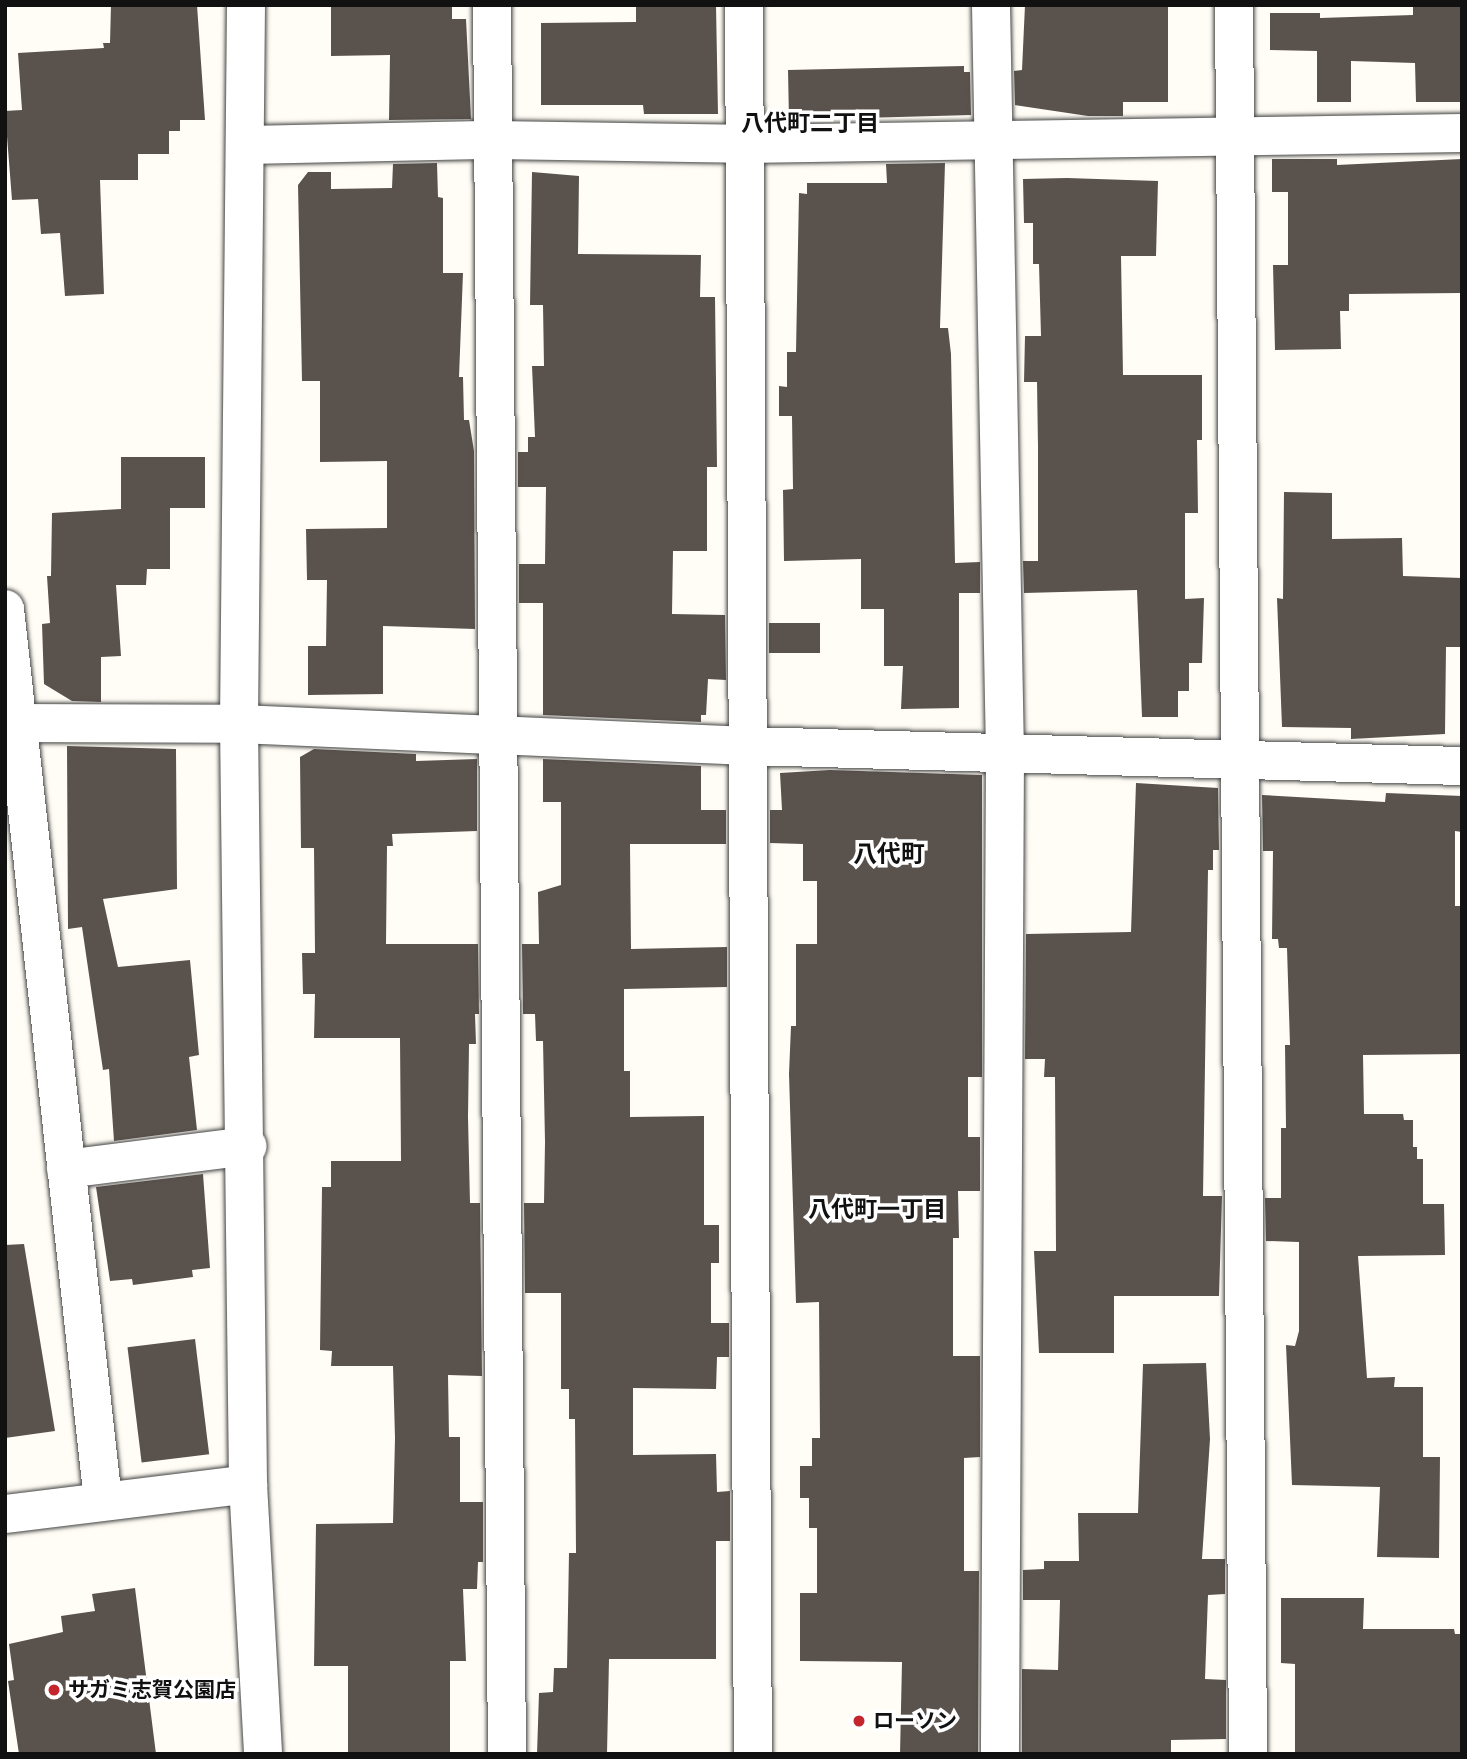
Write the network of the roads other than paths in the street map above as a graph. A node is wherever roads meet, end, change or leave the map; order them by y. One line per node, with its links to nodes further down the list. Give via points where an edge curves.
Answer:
1 (246, 5): 11 (street)
2 (492, 5): 8 (street)
3 (744, 5): 10 (street)
4 (991, 5): 9 (street)
5 (1234, 5): 7 (street)
6 (1462, 133): 7 (street)
7 (1235, 138): 9 (street); 18 (street)
8 (494, 140): 10 (street); 11 (street); 15 (street)
9 (990, 141): 10 (street); 17 (street)
10 (745, 144): 16 (street)
11 (247, 145): 14 (street)
12 (5, 609): 13 (street)
13 (10, 723): 14 (street); 21 (street)
14 (239, 724): 15 (street); 20 (street)
15 (499, 736): 16 (street); 26 (street)
16 (749, 746): 17 (street); 27 (street)
17 (1005, 755): 18 (street); 28 (street)
18 (1240, 758): 19 (street); 29 (street)
19 (1462, 766)
20 (248, 1146): 21 (street); 22 (street)
21 (66, 1169): 23 (street)
22 (248, 1484): 23 (street); 25 (street)
23 (103, 1501): 24 (street)
24 (5, 1514)
25 (263, 1754)
26 (507, 1754)
27 (753, 1754)
28 (1000, 1754)
29 (1248, 1754)

